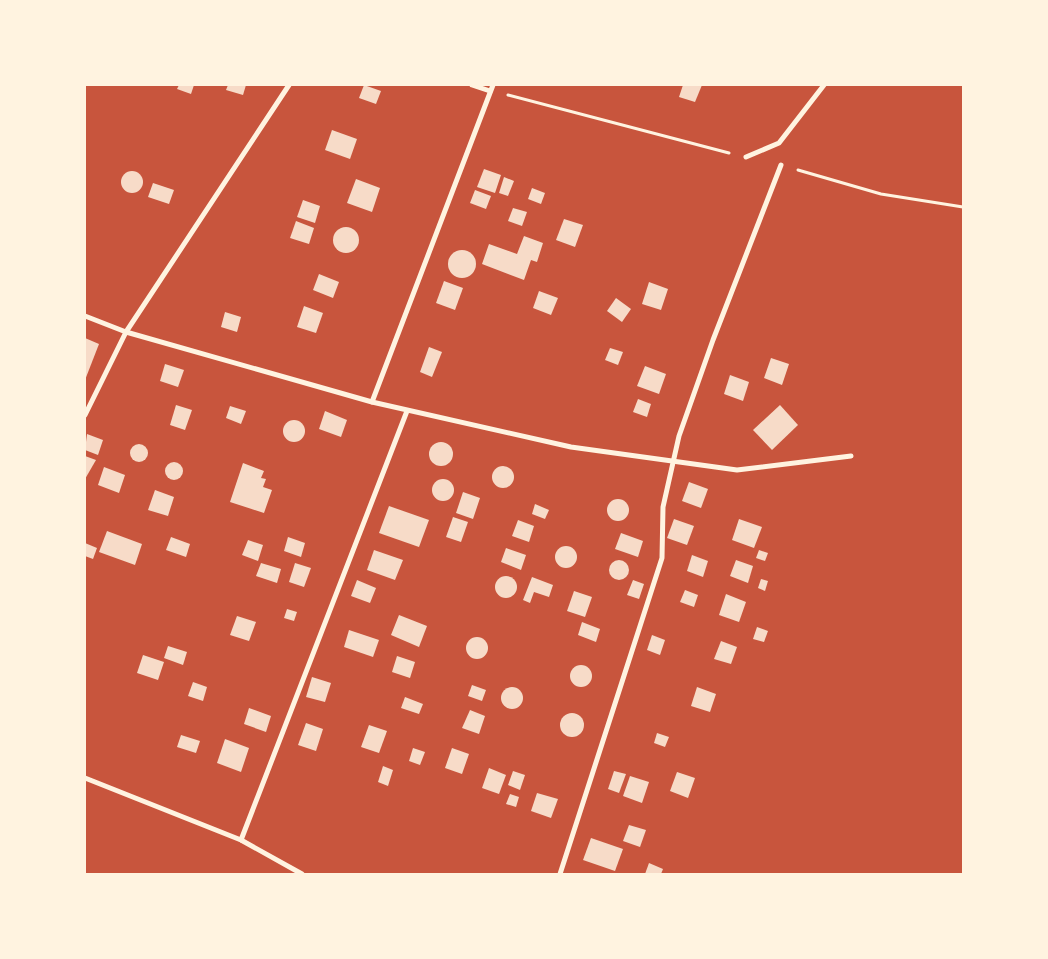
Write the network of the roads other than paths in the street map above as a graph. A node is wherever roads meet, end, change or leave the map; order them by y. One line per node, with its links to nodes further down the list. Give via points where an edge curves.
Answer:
1 (289, 85): 8 (street)
2 (472, 85): 4 (street)
3 (824, 85): 5 (street, via 779,144)
4 (491, 88): 9 (street)
5 (746, 157)
6 (781, 166): 13 (street, via 713,340)
7 (85, 316): 8 (street)
8 (126, 332): 9 (street); 11 (street)
9 (372, 402): 10 (street)
10 (407, 411): 13 (street, via 571,448); 15 (street)
11 (85, 415)
12 (851, 456): 13 (street, via 737,470)
13 (672, 461): 17 (street, via 663,507 662,558)
14 (85, 778): 15 (street)
15 (240, 840): 16 (street)
16 (302, 874)
17 (560, 874)

